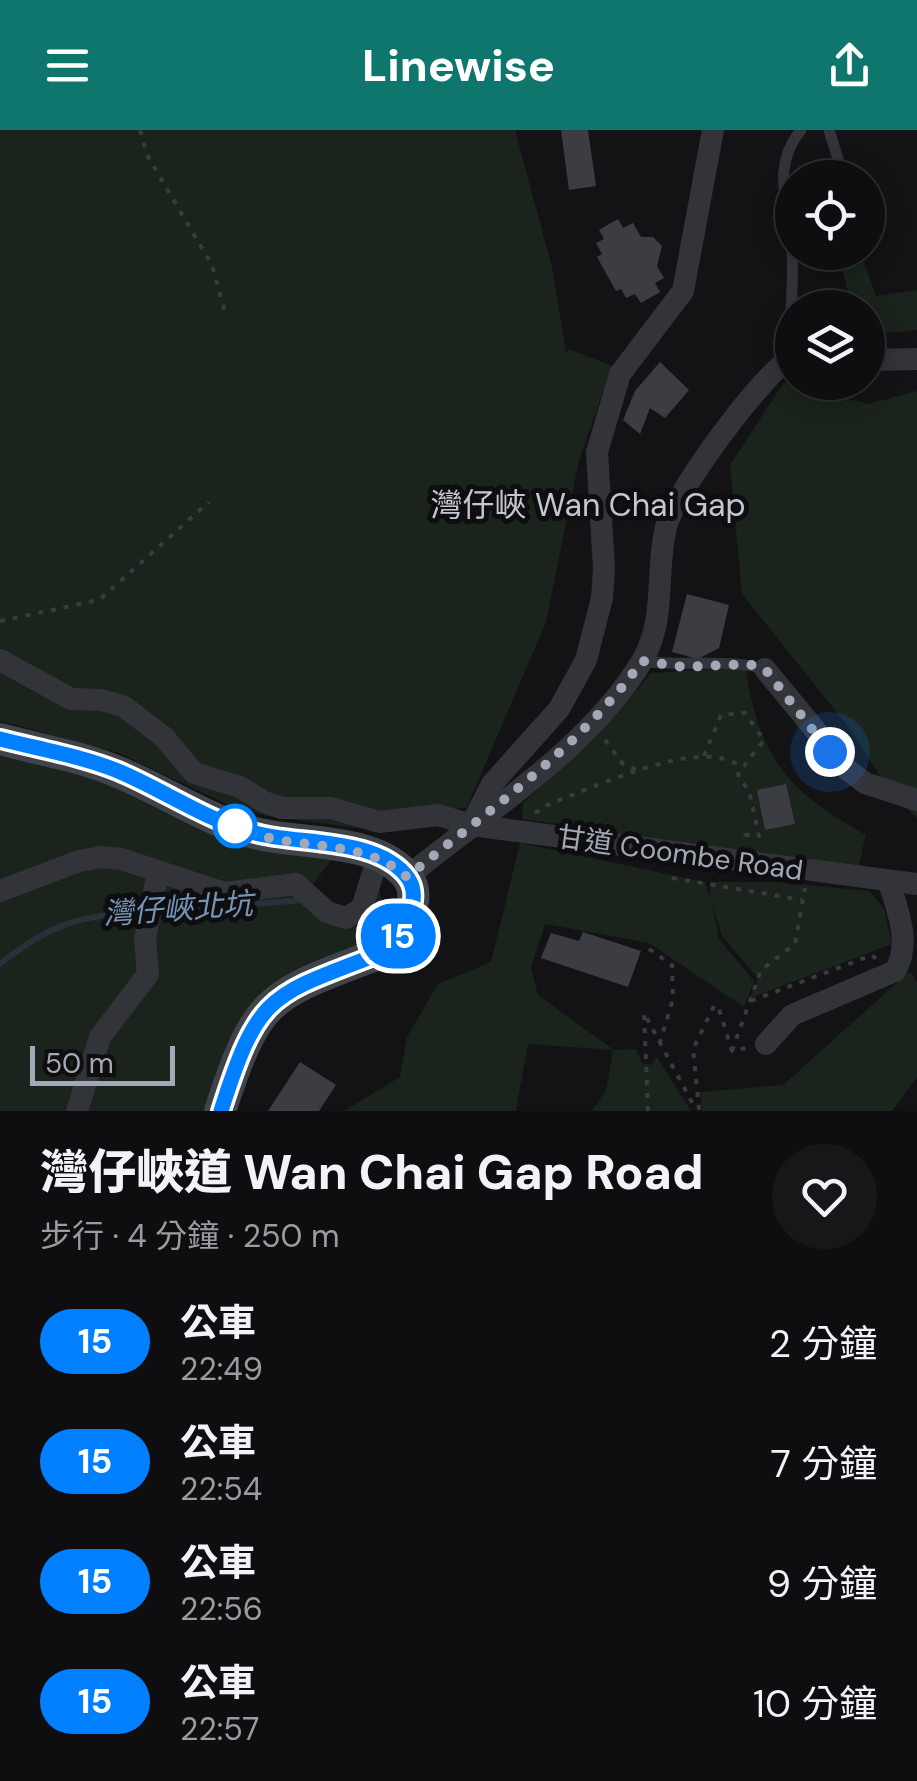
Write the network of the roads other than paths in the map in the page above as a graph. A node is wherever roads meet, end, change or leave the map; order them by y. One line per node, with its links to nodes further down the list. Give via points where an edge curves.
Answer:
1 (713, 130): 14 (street, via 683,291 620,374 597,452 603,583 586,660 558,709 492,784)
2 (800, 130): 5 (lane, via 788,148 782,181)
3 (829, 130): 4 (lane)
4 (838, 160)
5 (791, 290)
6 (917, 359): 7 (street)
7 (885, 360)
8 (775, 372): 10 (street, via 674,504 662,545 658,612)
9 (0, 660): 14 (street, 甘道 Coombe Road, via 71,699 123,706 164,737 194,773 264,802 331,808 379,822 438,815)
10 (642, 661): 11 (lane); 14 (street, via 608,706 510,798)
11 (765, 669): 13 (street, via 848,770)
12 (0, 740): 15 (main road, via 114,770 242,830)
13 (917, 800)
14 (470, 825): 17 (street); 18 (street, 甘道 Coombe Road, via 762,856)
15 (378, 857): 16 (street, via 362,908 346,918 327,912 296,884 224,893); 17 (main road)
16 (158, 872): 20 (street, via 93,858); 22 (street, via 145,939 148,974 100,1037)
17 (407, 877): 23 (main road, via 410,911 394,943 296,987 259,1015)
18 (889, 882): 19 (street, 甘道 Coombe Road); 21 (street, via 903,938 895,971 792,1015)
19 (917, 884)
20 (0, 891)
21 (766, 1044)
22 (77, 1111)
23 (220, 1111)

